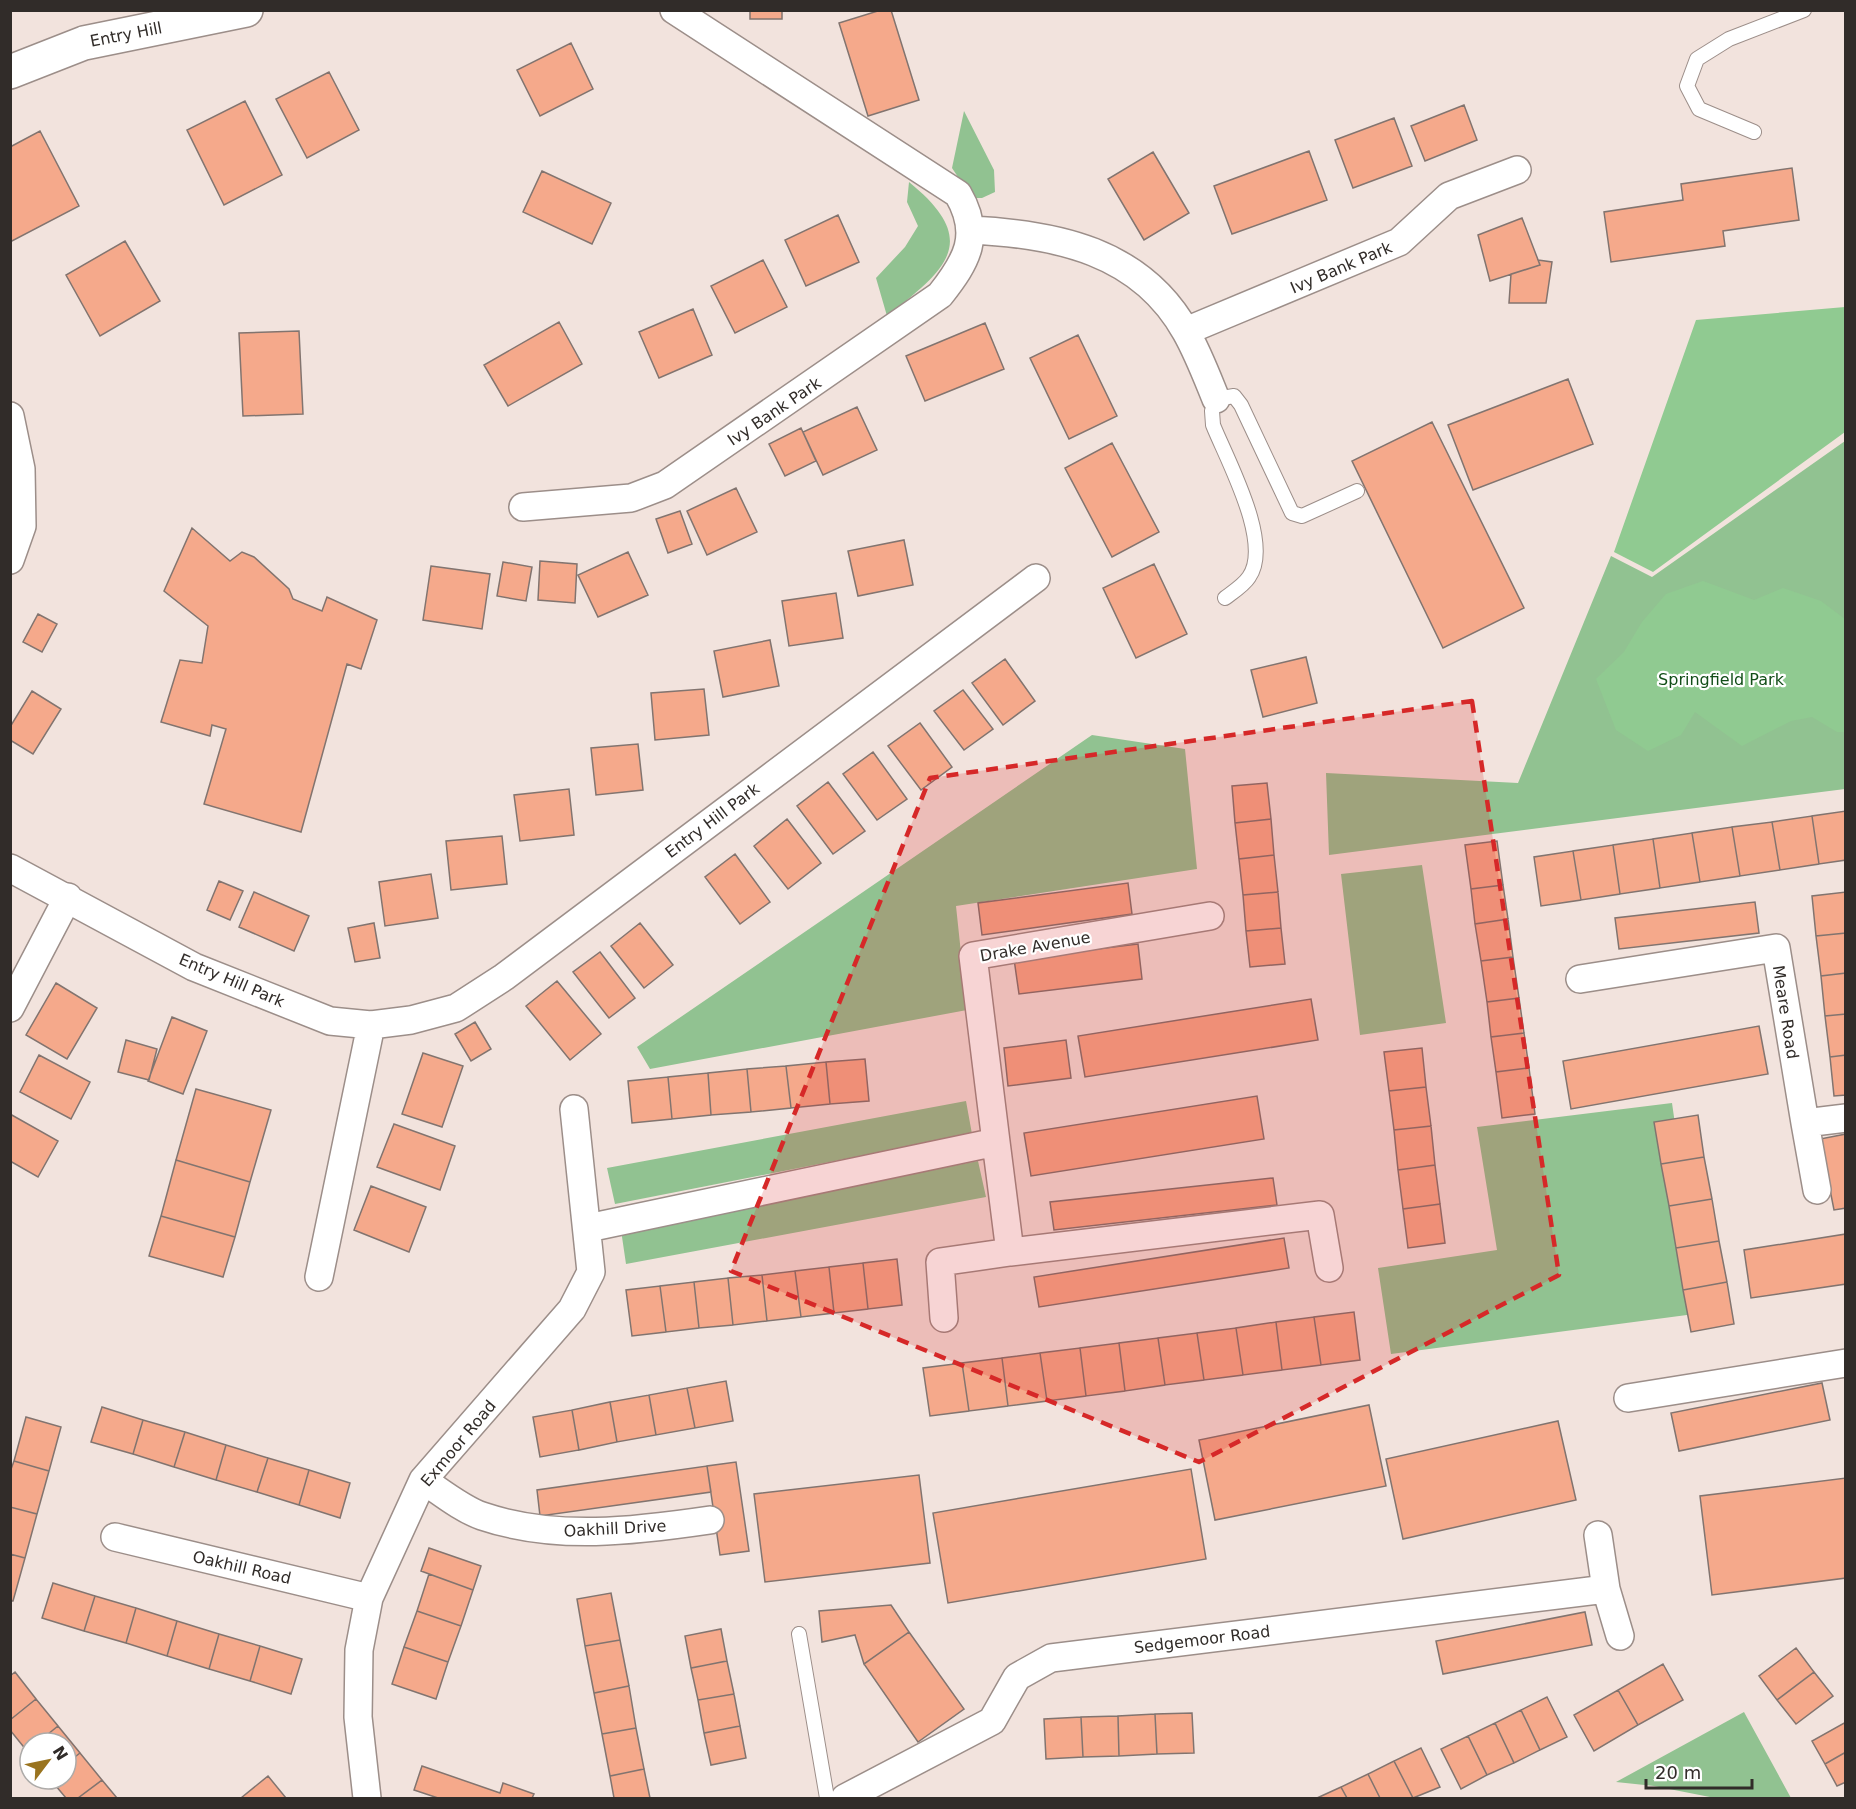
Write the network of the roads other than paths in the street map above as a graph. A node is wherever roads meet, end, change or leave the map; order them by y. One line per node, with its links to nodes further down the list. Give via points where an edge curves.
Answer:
1 (246, 10): 4 (street, Entry Hill, via 84,42)
2 (674, 10): 7 (street, via 958,194)
3 (1804, 10): 5 (lane, via 1729,39 1697,59 1688,86 1699,109)
4 (10, 72)
5 (1754, 132)
6 (1517, 170): 8 (street, Ivy Bank Park, via 1449,196 1399,242)
7 (971, 230): 8 (street, via 1024,233 1066,242 1134,270 1159,294); 12 (street, Ivy Bank Park, via 963,266 940,295 665,485 632,498)
8 (1186, 331): 9 (street)
9 (1216, 399): 11 (lane, via 1234,396 1241,405 1292,513 1302,516); 15 (lane, via 1213,425 1254,527 1257,558 1250,577)
10 (10, 416): 13 (street, via 21,469 22,526)
11 (1357, 490)
12 (523, 507)
13 (10, 560)
14 (1036, 578): 21 (street, Entry Hill Park, via 504,977 456,1008)
15 (1225, 598)
16 (10, 868): 17 (street, Entry Hill Park)
17 (68, 897): 20 (street); 21 (street, Entry Hill Park, via 194,967 330,1021)
18 (1210, 916): 25 (street, Drake Avenue, via 973,956)
19 (1580, 979): 24 (street, Meare Road, via 1776,948)
20 (10, 1008)
21 (371, 1025): 30 (street)
22 (574, 1109): 27 (street, Exmoor Road)
23 (1845, 1118): 24 (street)
24 (1805, 1123): 26 (street)
25 (996, 1142): 27 (street); 28 (street, Drake Avenue)
26 (1817, 1190)
27 (588, 1228): 34 (street, Exmoor Road, via 591,1272 572,1309)
28 (1010, 1252): 29 (street, via 1320,1215); 31 (street, via 940,1262)
29 (1329, 1268)
30 (320, 1277)
31 (944, 1318)
32 (1845, 1363): 33 (street)
33 (1628, 1398)
34 (423, 1480): 35 (street, Oakhill Drive, via 481,1516 553,1532 650,1529); 39 (street, Exmoor Road)
35 (710, 1520)
36 (1598, 1535): 38 (street)
37 (115, 1537): 39 (street, Oakhill Road)
38 (1606, 1589): 41 (street); 44 (street, Sedgemoor Road, via 1051,1658 1017,1677 992,1721)
39 (369, 1598): 42 (street, Exmoor Road, via 359,1650 358,1717)
40 (799, 1634): 43 (lane)
41 (1620, 1636)
42 (368, 1798)
43 (827, 1798)
44 (845, 1798)

